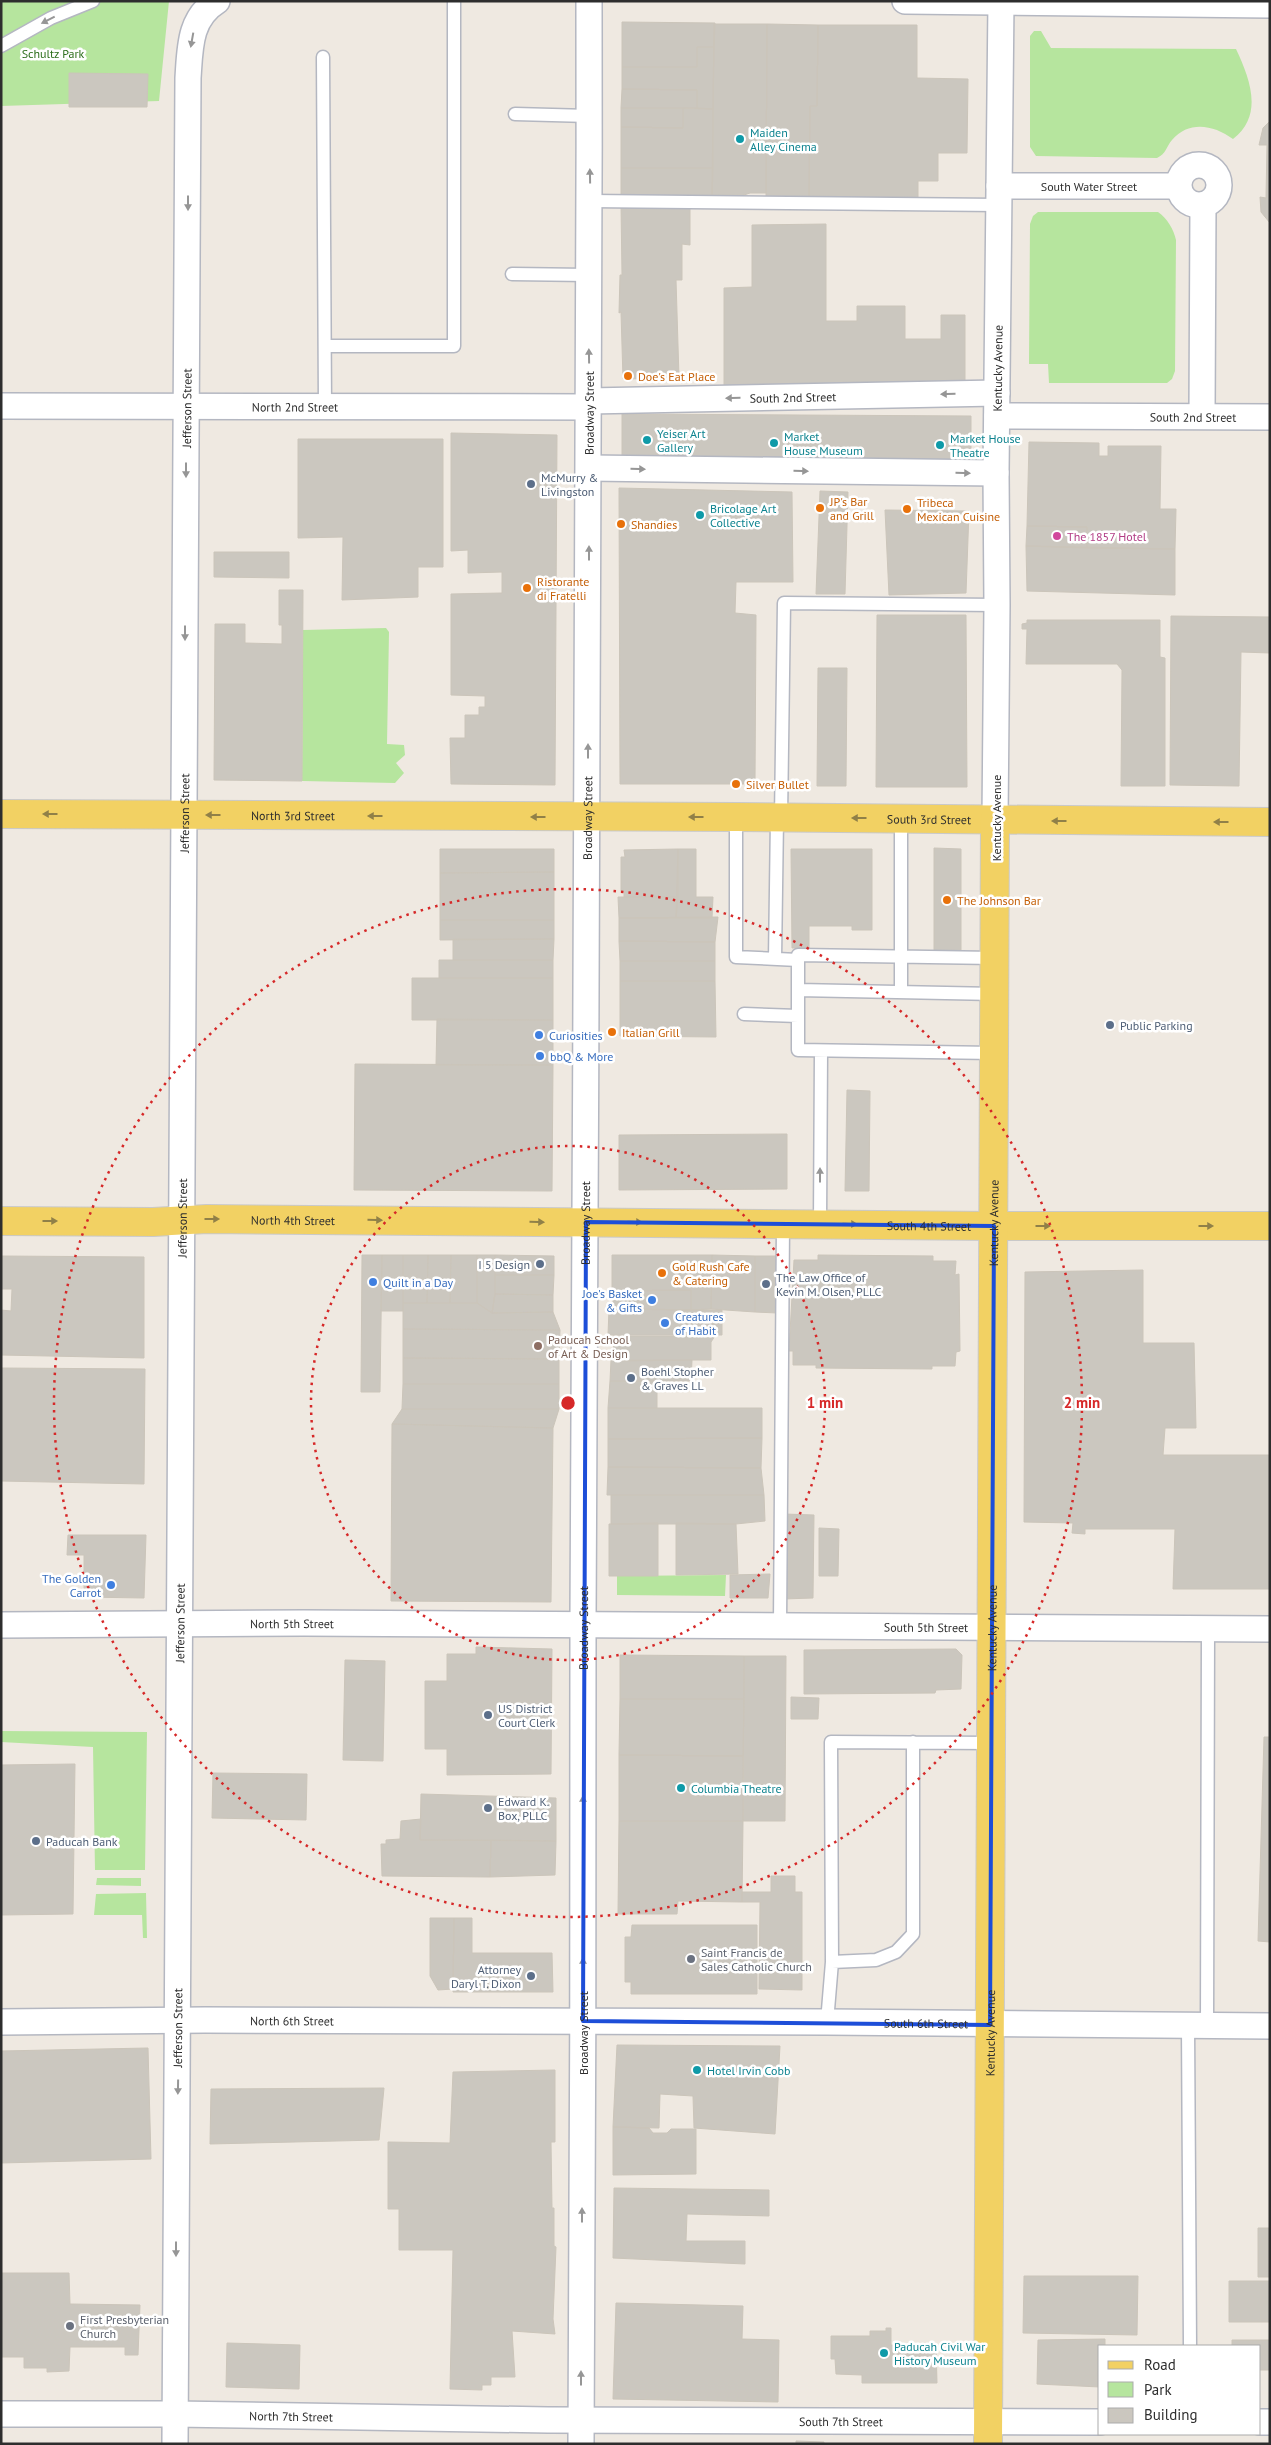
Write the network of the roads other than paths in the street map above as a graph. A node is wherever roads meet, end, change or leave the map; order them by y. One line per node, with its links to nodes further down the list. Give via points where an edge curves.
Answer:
1 (93, 1): 8 (lane, one-way to 8, via 51,18)
2 (217, 1): 22 (street, Jefferson Street, one-way to 22, via 206,8 191,40)
3 (454, 1): 18 (lane, via 454,346)
4 (589, 1): 11 (street, Broadway Street)
5 (905, 1): 6 (street)
6 (1001, 1): 7 (street); 13 (street, Kentucky Avenue)
7 (1270, 5)
8 (1, 46)
9 (323, 57): 18 (lane)
10 (515, 114): 11 (lane)
11 (589, 116): 14 (street, Broadway Street, one-way to 11)
12 (1178, 186): 13 (street, South Water Street); 15 (street, via 1189,204); 15 (street, via 1186,168 1199,165 1212,169 1220,187 1214,199)
13 (999, 195): 14 (lane); 20 (street, Kentucky Avenue)
14 (590, 201): 17 (street, Broadway Street)
15 (1202, 206): 24 (street)
16 (512, 274): 17 (lane)
17 (588, 275): 19 (street, Broadway Street, one-way to 17)
18 (325, 346): 23 (lane)
19 (589, 404): 20 (street, South 2nd Street, one-way to 19); 23 (street, North 2nd Street); 26 (street, Broadway Street)
20 (997, 405): 24 (street, South 2nd Street); 27 (street, Kentucky Avenue)
21 (1, 406): 22 (street, North 2nd Street)
22 (187, 407): 23 (street, North 2nd Street); 30 (street, Jefferson Street, one-way to 30)
23 (325, 407)
24 (1202, 416): 25 (street, South 2nd Street)
25 (1270, 417)
26 (589, 468): 27 (street, one-way to 27); 31 (street, Broadway Street, one-way to 26)
27 (996, 473): 28 (street, Kentucky Avenue)
28 (997, 605): 33 (lane, via 784,603); 35 (street, Kentucky Avenue)
29 (1, 814): 30 (main road, North 3rd Street, one-way to 29)
30 (184, 815): 31 (main road, North 3rd Street, one-way to 30); 48 (street, Jefferson Street)
31 (587, 817): 32 (main road, South 3rd Street, one-way to 31); 50 (street, Broadway Street)
32 (736, 817): 33 (main road, South 3rd Street); 39 (lane, via 736,957)
33 (779, 818): 34 (main road, South 3rd Street, one-way to 33); 39 (lane)
34 (901, 818): 35 (main road, South 3rd Street); 37 (lane)
35 (995, 819): 36 (main road, South 3rd Street, one-way to 35); 38 (main road, Kentucky Avenue)
36 (1270, 822)
37 (901, 956): 38 (lane); 40 (lane, via 798,955); 42 (lane)
38 (995, 958): 43 (main road, Kentucky Avenue)
39 (775, 959): 40 (lane)
40 (798, 960): 41 (lane)
41 (798, 990): 42 (lane); 45 (lane)
42 (901, 991): 43 (lane)
43 (996, 994): 47 (main road, Kentucky Avenue)
44 (744, 1014): 45 (lane)
45 (798, 1016): 46 (lane, via 798,1050)
46 (821, 1051): 47 (lane); 51 (lane, one-way to 46)
47 (994, 1053): 53 (main road, Kentucky Avenue)
48 (182, 1220): 49 (main road, North 4th Street, one-way to 48); 50 (main road, North 4th Street, one-way to 50); 55 (street, Jefferson Street)
49 (1, 1221)
50 (586, 1222): 52 (main road, South 4th Street, one-way to 52); 56 (street, Broadway Street)
51 (820, 1223): 52 (main road, South 4th Street); 53 (main road, South 4th Street, one-way to 53)
52 (783, 1224): 58 (lane)
53 (994, 1226): 54 (main road, South 4th Street, one-way to 54); 59 (main road, Kentucky Avenue)
54 (1270, 1226)
55 (178, 1624): 56 (street, North 5th Street); 57 (street, North 5th Street); 65 (street, Jefferson Street)
56 (583, 1624): 58 (street, South 5th Street); 66 (street, Broadway Street, one-way to 56)
57 (1, 1625)
58 (780, 1625): 59 (street, South 5th Street)
59 (993, 1626): 60 (street, South 5th Street); 63 (main road, Kentucky Avenue)
60 (1208, 1629): 61 (street, South 5th Street); 70 (lane)
61 (1270, 1629)
62 (913, 1742): 63 (lane); 64 (lane, via 912,1934 896,1952 876,1960); 64 (lane, via 831,1742)
63 (992, 1743): 69 (main road, Kentucky Avenue)
64 (832, 1962): 68 (lane)
65 (177, 2020): 66 (street, North 6th Street); 67 (street, North 6th Street); 74 (street, Jefferson Street, one-way to 74)
66 (583, 2021): 68 (street, South 6th Street); 75 (street, Broadway Street, one-way to 66)
67 (1, 2022)
68 (827, 2022): 69 (street, South 6th Street)
69 (990, 2025): 70 (street, South 6th Street); 77 (main road, Kentucky Avenue)
70 (1197, 2026): 71 (street, South 6th Street); 72 (lane)
71 (1270, 2026)
72 (1190, 2345)
73 (1, 2414): 74 (street, North 7th Street)
74 (175, 2414): 75 (street, North 7th Street); 78 (street, Jefferson Street)
75 (581, 2419): 77 (street, South 7th Street); 79 (street, Broadway Street)
76 (1098, 2422): 77 (street, South 7th Street)
77 (988, 2433)
78 (175, 2444)
79 (581, 2444)

